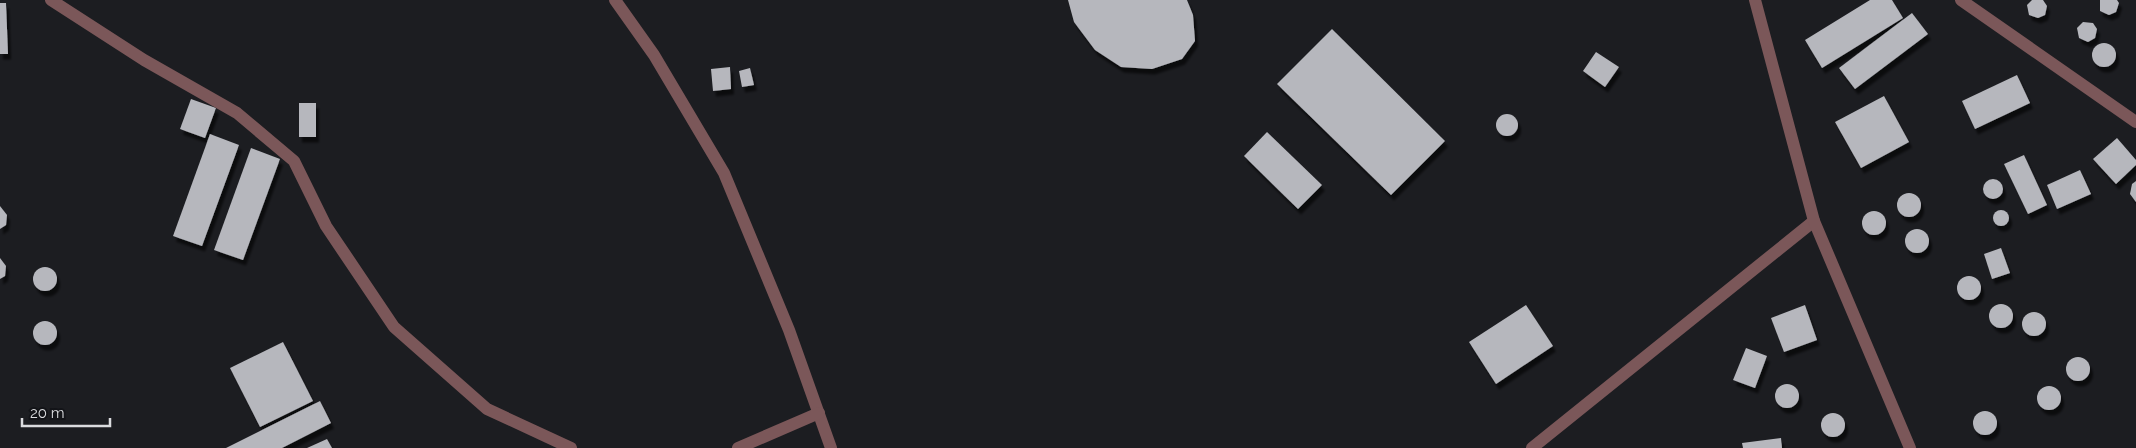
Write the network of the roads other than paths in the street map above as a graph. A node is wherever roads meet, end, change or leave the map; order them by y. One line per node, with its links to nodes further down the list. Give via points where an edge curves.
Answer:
1 (51, 0): 8 (street, via 144,60 237,113 294,161 326,226 394,327 487,409)
2 (615, 0): 7 (street, via 654,55 724,173 789,330)
3 (1755, 0): 6 (street)
4 (1961, 0): 5 (street)
5 (2136, 122)
6 (1814, 221): 11 (street); 12 (street)
7 (818, 412): 9 (street); 10 (street)
8 (571, 448)
9 (738, 448)
10 (831, 448)
11 (1532, 448)
12 (1910, 448)

